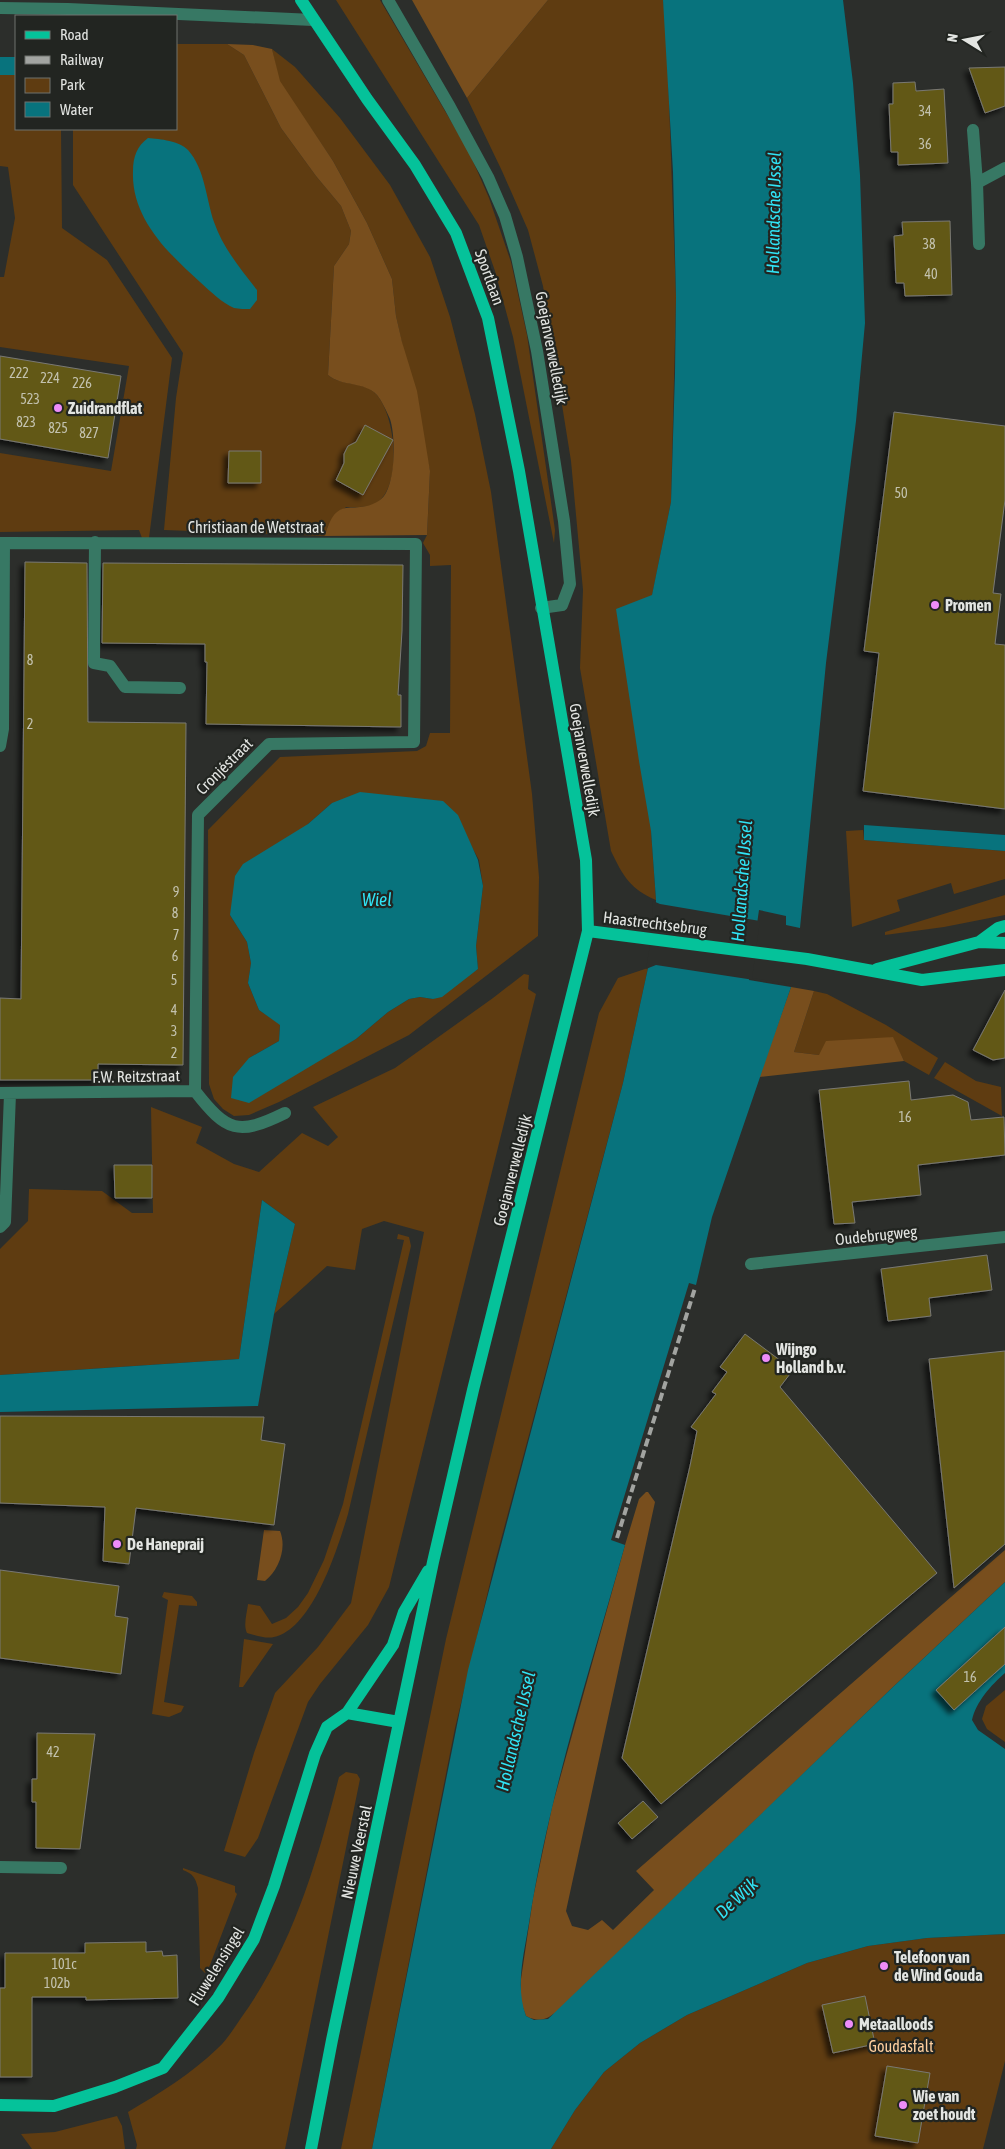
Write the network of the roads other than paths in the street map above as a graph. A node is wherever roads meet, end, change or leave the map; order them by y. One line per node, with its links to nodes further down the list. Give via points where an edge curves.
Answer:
1 (301, 0): 4 (main road, Sportlaan)
2 (388, 0): 12 (street, Goejanverwelledijk, via 488,177 505,216 517,257 537,351 564,521 570,584 562,605)
3 (0, 8): 4 (street, via 68,8)
4 (313, 20): 12 (main road, Sportlaan, via 415,165 456,233 488,318 519,471)
5 (973, 130): 7 (street)
6 (1005, 168): 7 (street)
7 (977, 183): 8 (street)
8 (978, 244)
9 (95, 542): 10 (street, Christiaan de Wetstraat); 11 (street, Christiaan de Wetstraat); 13 (street, via 94,663 110,666 124,686)
10 (2, 543): 14 (street, via 3,729)
11 (416, 544): 21 (street, Cronjéstraat, via 414,742 269,744 198,815)
12 (541, 608): 16 (main road, Goejanverwelledijk, via 586,860)
13 (180, 688)
14 (0, 746)
15 (1005, 926): 17 (main road)
16 (588, 931): 19 (main road, Haastrechtsebrug); 27 (main road, Goejanverwelledijk, via 473,1390)
17 (979, 942): 18 (main road); 19 (main road)
18 (1005, 943)
19 (875, 970): 20 (main road, Haastrechtsebrug, via 922,980)
20 (1005, 970)
21 (195, 1091): 22 (street, F.W. Reitzstraat); 23 (street, F.W. Reitzstraat, via 220,1120 235,1127 258,1126)
22 (5, 1094): 24 (street, via 5,1222)
23 (285, 1113)
24 (0, 1227)
25 (1005, 1237): 26 (street, Oudebrugweg)
26 (751, 1264)
27 (434, 1562): 28 (main road, via 404,1612 393,1645); 29 (main road, Nieuwe Veerstal)
28 (348, 1713): 29 (main road); 32 (main road, Fluwelensingel, via 327,1728 315,1754 254,1939 218,1998 163,2068 54,2106)
29 (399, 1722): 33 (main road, Nieuwe Veerstal)
30 (0, 1867): 31 (street)
31 (61, 1868)
32 (0, 2105)
33 (311, 2149)

